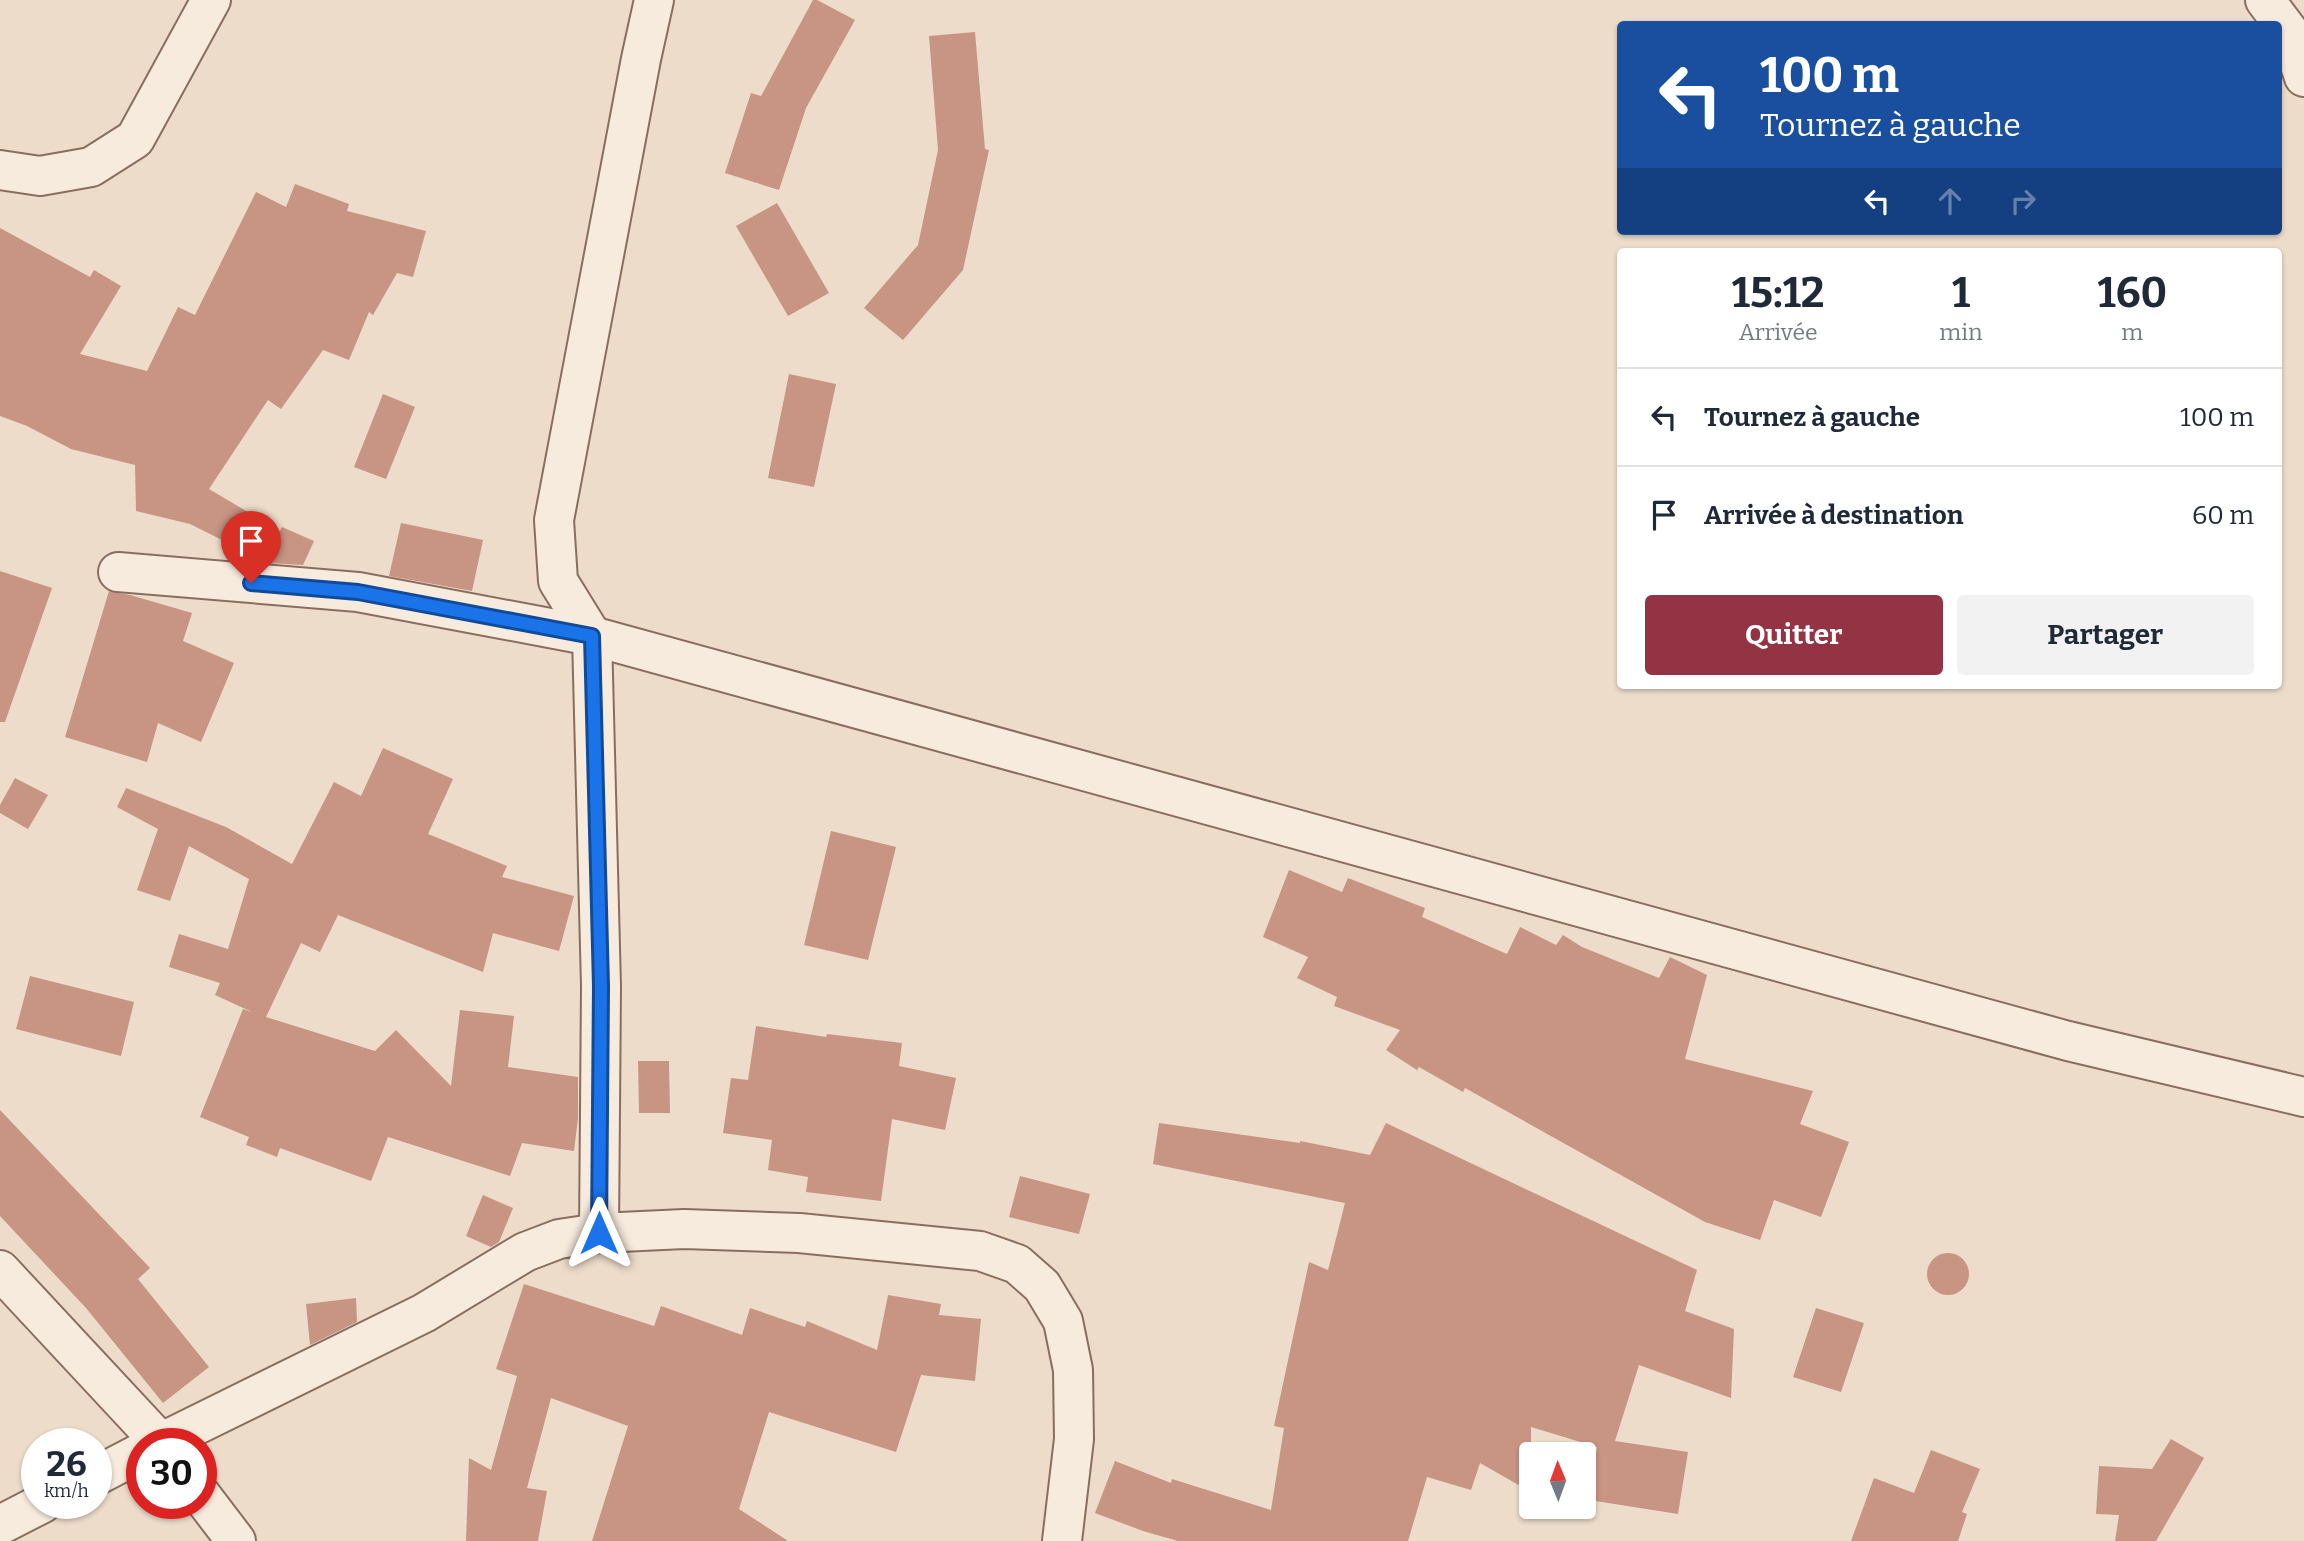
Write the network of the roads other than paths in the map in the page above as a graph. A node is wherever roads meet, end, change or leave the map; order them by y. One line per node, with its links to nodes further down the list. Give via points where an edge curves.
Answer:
1 (211, 0): 7 (street, via 135,139 90,167 40,176)
2 (654, 0): 9 (street, via 554,520 558,581)
3 (2265, 0): 4 (street)
4 (2281, 21)
5 (2282, 23): 6 (street)
6 (2304, 77)
7 (0, 170)
8 (118, 572): 9 (street, via 358,592)
9 (592, 636): 10 (street, via 2068,1041); 11 (street, via 601,986)
10 (2304, 1097)
11 (599, 1233): 14 (street, via 559,1239 525,1252 424,1313); 19 (street, via 684,1229 799,1233 980,1251 1017,1264 1042,1286 1063,1321 1073,1370 1073,1438)
12 (0, 1270): 13 (street)
13 (140, 1428)
14 (190, 1428)
15 (21, 1514): 17 (street)
16 (217, 1516): 18 (street)
17 (0, 1525)
18 (236, 1541)
19 (1062, 1541)

